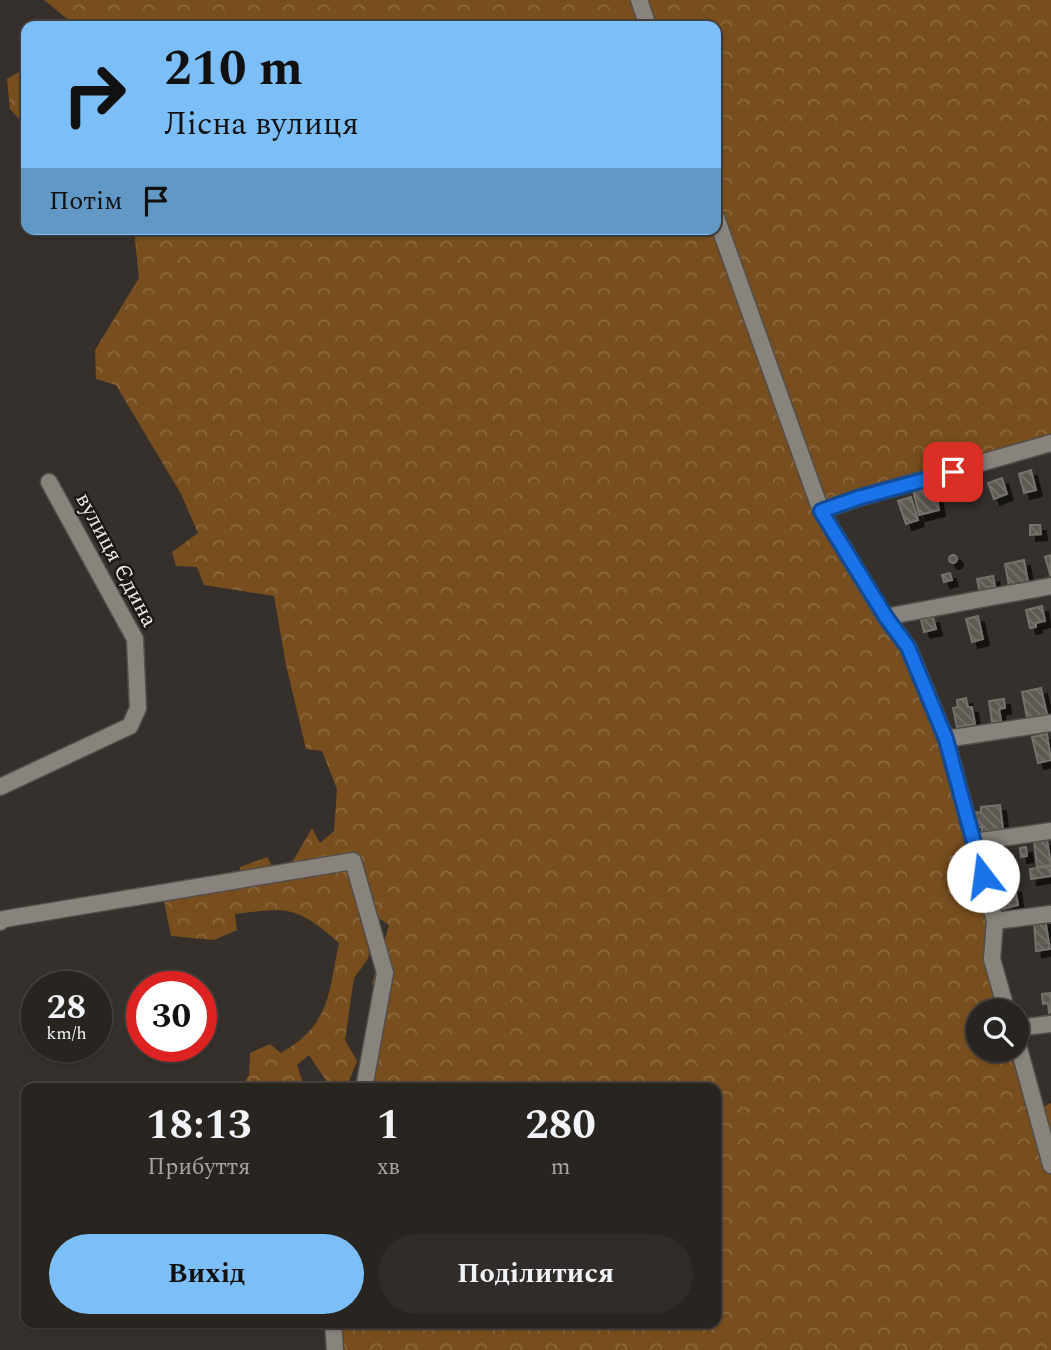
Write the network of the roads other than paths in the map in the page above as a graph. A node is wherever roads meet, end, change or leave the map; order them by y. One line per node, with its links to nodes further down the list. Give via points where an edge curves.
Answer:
1 (639, 0): 2 (street)
2 (646, 21)
3 (721, 231): 6 (street)
4 (1051, 443): 6 (street)
5 (49, 482): 11 (street, вулиця Єдина, via 135,639 138,708 130,726)
6 (821, 511): 8 (street)
7 (1051, 586): 8 (street)
8 (886, 617): 10 (street, via 908,647)
9 (1051, 723): 10 (street)
10 (946, 739): 13 (street)
11 (0, 787)
12 (1051, 831): 13 (street)
13 (975, 845): 15 (street)
14 (1051, 914): 15 (street)
15 (995, 921): 17 (street, via 992,959)
16 (0, 922): 21 (street, via 353,862 385,973)
17 (1003, 999)
18 (1051, 1024): 19 (street)
19 (1029, 1027)
20 (1023, 1062): 22 (street)
21 (365, 1083)
22 (1051, 1165)
23 (333, 1328): 24 (street)
24 (335, 1350)

